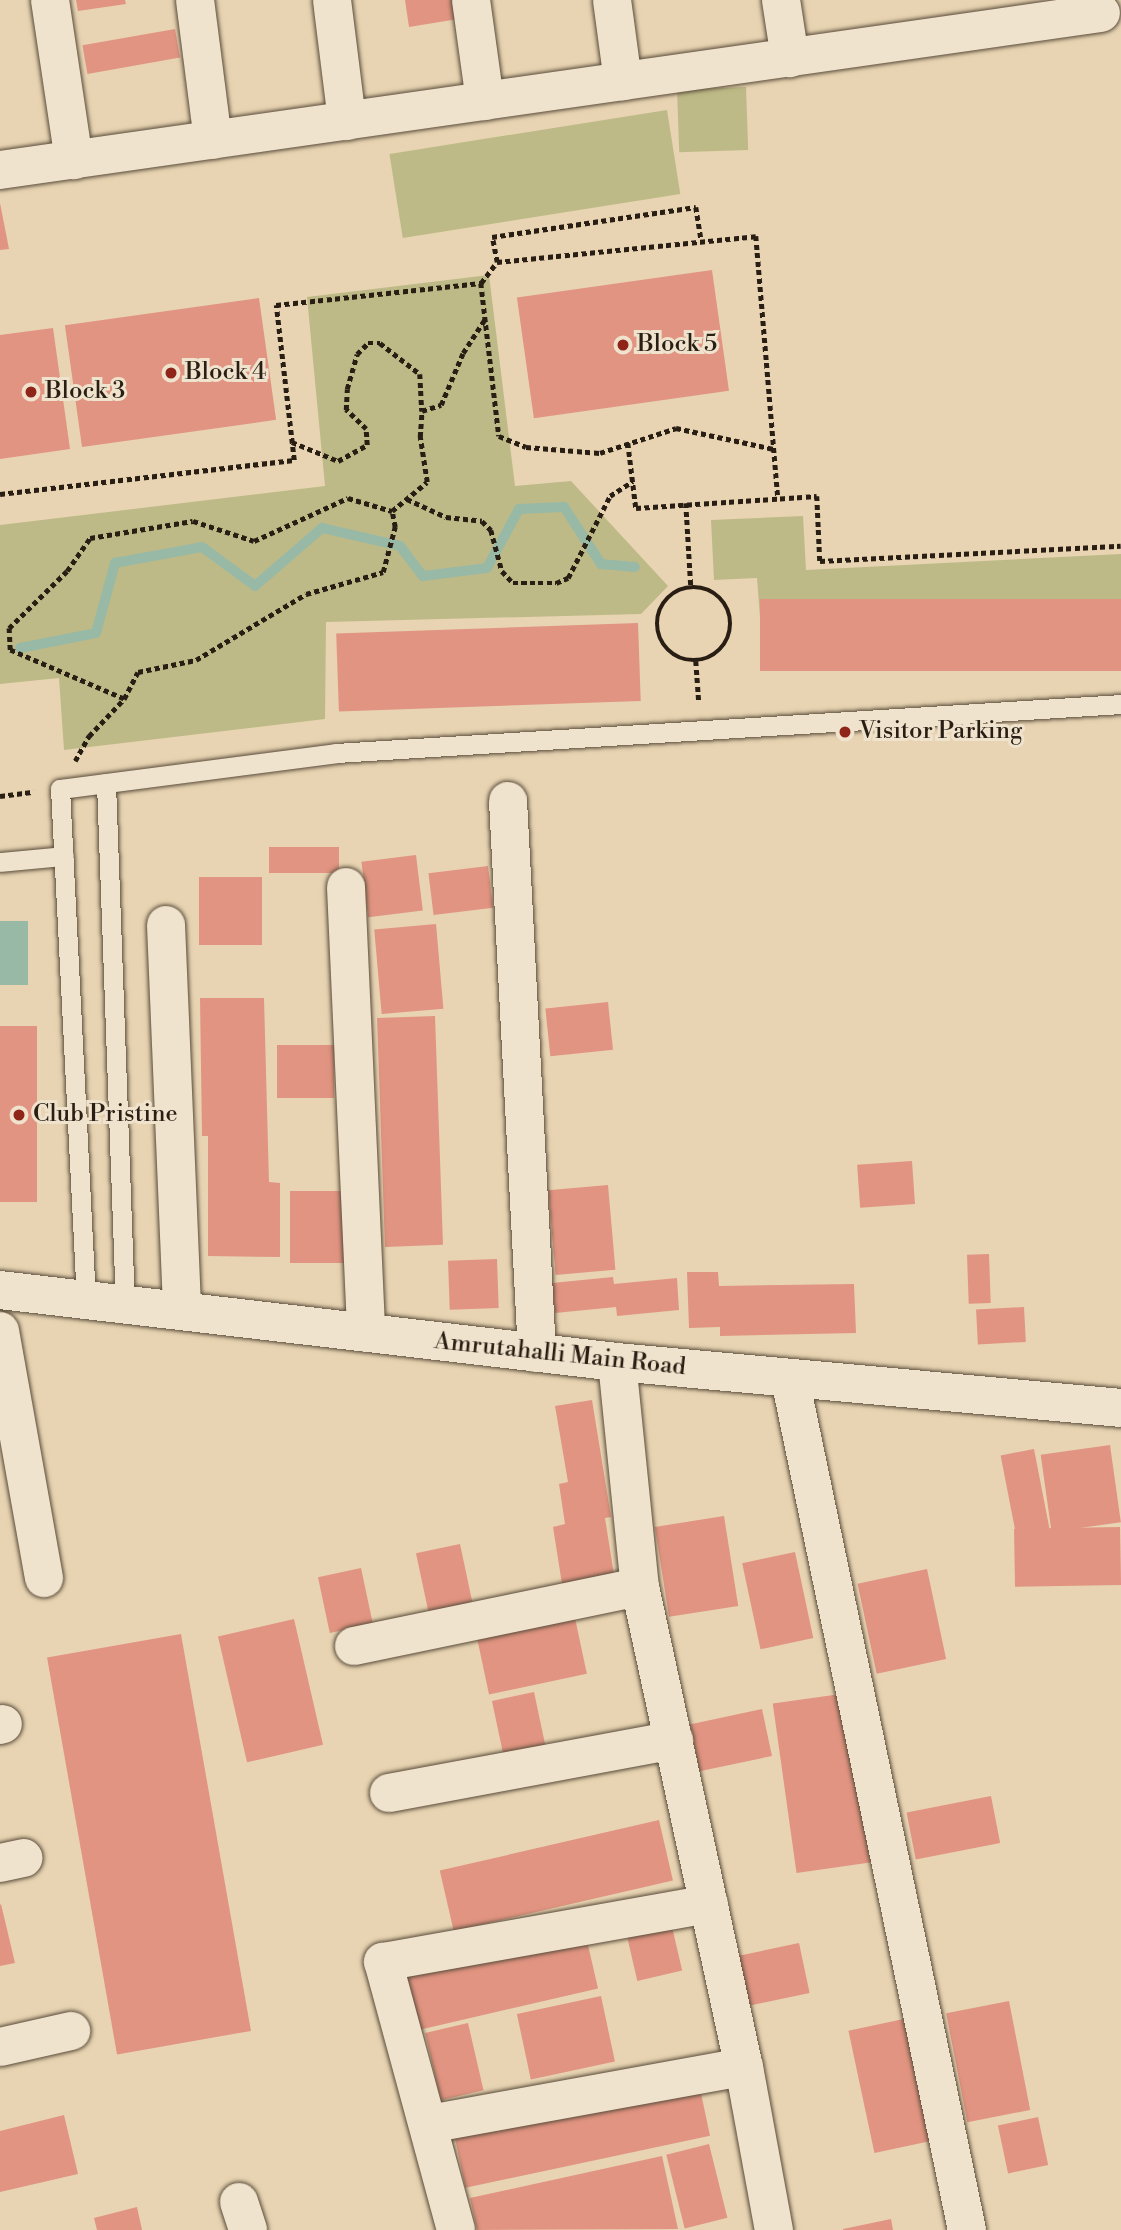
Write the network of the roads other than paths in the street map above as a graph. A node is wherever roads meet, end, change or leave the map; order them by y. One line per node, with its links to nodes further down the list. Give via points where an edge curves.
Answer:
1 (50, 0): 13 (street)
2 (195, 0): 12 (street)
3 (332, 0): 11 (street)
4 (471, 0): 10 (street)
5 (612, 0): 9 (street)
6 (781, 0): 8 (street)
7 (1101, 10): 8 (street)
8 (790, 58): 9 (street)
9 (623, 81): 10 (street)
10 (485, 101): 11 (street)
11 (347, 121): 12 (street)
12 (213, 140): 13 (street)
13 (75, 160): 14 (street)
14 (0, 170)
15 (1121, 704): 16 (lane, via 336,753)
16 (106, 783): 18 (lane, via 60,789); 24 (lane)
17 (508, 802): 28 (street)
18 (64, 856): 19 (lane); 23 (lane)
19 (0, 862)
20 (346, 887): 27 (street)
21 (166, 925): 25 (street)
22 (0, 1290): 23 (street, Amrutahalli Main Road)
23 (86, 1300): 24 (street, Amrutahalli Main Road)
24 (125, 1304): 25 (street, Amrutahalli Main Road)
25 (182, 1311): 27 (street, Amrutahalli Main Road)
26 (0, 1331): 32 (street)
27 (366, 1333): 28 (street, Amrutahalli Main Road)
28 (537, 1353): 29 (street, Amrutahalli Main Road)
29 (617, 1362): 30 (street, Amrutahalli Main Road); 33 (street)
30 (790, 1380): 31 (street, Amrutahalli Main Road); 44 (street)
31 (1121, 1408)
32 (44, 1578)
33 (640, 1587): 34 (street); 35 (street)
34 (354, 1646)
35 (674, 1740): 36 (street); 37 (street)
36 (389, 1793)
37 (709, 1904): 40 (street); 41 (street, via 383,1962)
38 (71, 2031): 39 (street)
39 (0, 2047)
40 (744, 2067): 41 (street); 43 (street)
41 (429, 2124): 42 (street)
42 (456, 2230)
43 (774, 2230)
44 (967, 2230)

